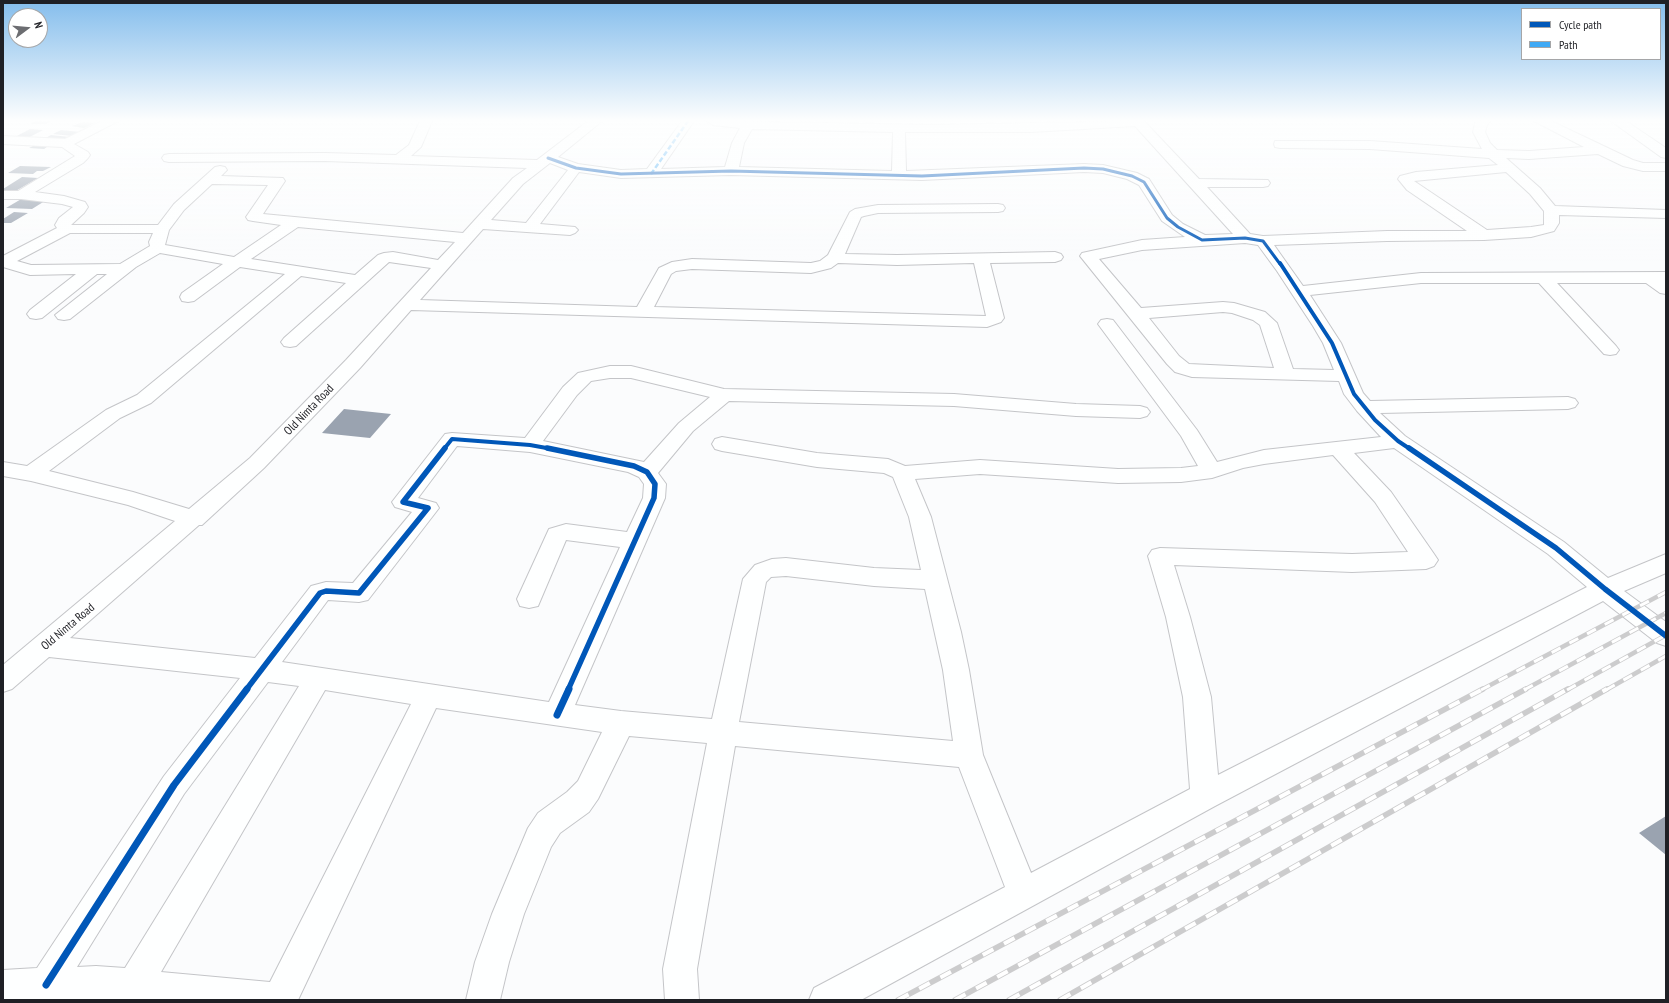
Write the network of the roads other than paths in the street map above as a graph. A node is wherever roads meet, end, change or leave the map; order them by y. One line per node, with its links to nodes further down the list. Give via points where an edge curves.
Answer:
1 (65, 168): 17 (street)
2 (225, 168): 13 (street)
3 (535, 168): 26 (street, Old Nimta Road, via 518,181)
4 (576, 168): 11 (street, via 621,174); 22 (street)
5 (656, 168): 11 (street)
6 (732, 168): 10 (street)
7 (899, 168): 12 (street)
8 (1181, 168): 14 (street)
9 (1510, 168): 19 (street, via 1535,191); 27 (street, via 1405,179 1412,187)
10 (731, 171): 11 (street); 12 (street)
11 (652, 174)
12 (899, 175): 29 (street, via 953,176 1084,168 1119,172 1144,182 1168,218 1178,227)
13 (209, 180): 21 (street, via 278,182 253,216); 24 (street, via 179,207)
14 (1196, 183): 15 (street); 28 (street)
15 (1263, 183)
16 (3, 195): 17 (street)
17 (21, 195): 23 (street, via 64,200 80,205 79,210 64,221 62,225)
18 (998, 208): 33 (street, via 878,209 860,212 855,215)
19 (1550, 210): 20 (street); 27 (street, via 1552,223 1549,228 1531,232)
20 (1666, 214)
21 (295, 222): 26 (street); 36 (street)
22 (532, 224)
23 (67, 229): 24 (street); 35 (street)
24 (162, 229): 31 (street, via 157,242)
25 (570, 230): 26 (street)
26 (472, 231): 37 (street, Old Nimta Road)
27 (1484, 235): 30 (street)
28 (1245, 238): 29 (street); 30 (street)
29 (1202, 240): 50 (street, via 1142,245 1088,256)
30 (1262, 241): 45 (street)
31 (158, 248): 36 (street); 38 (street)
32 (1055, 257): 34 (street)
33 (835, 258): 34 (street); 48 (street, via 818,267 692,264 672,267 666,272)
34 (981, 258): 48 (street, via 995,318 987,322)
35 (3, 262): 39 (street, via 30,270)
36 (237, 262): 40 (street); 46 (street)
37 (442, 265): 43 (street, via 389,257 382,259); 47 (street, Old Nimta Road)
38 (124, 269): 39 (street); 51 (street)
39 (92, 270): 49 (street)
40 (298, 271): 43 (street); 69 (street, via 144,398 113,414)
41 (1543, 278): 42 (street); 45 (street, via 1421,278); 54 (street)
42 (1658, 278): 44 (street)
43 (359, 280): 53 (street)
44 (1666, 289)
45 (1299, 291): 56 (street, via 1332,344)
46 (188, 297)
47 (405, 305): 48 (street); 70 (street, Old Nimta Road, via 353,364 257,463)
48 (642, 313)
49 (36, 314)
50 (1137, 314): 55 (street, via 1182,368 1204,372); 55 (street, via 1223,307 1259,316 1268,323)
51 (64, 315)
52 (1107, 324): 66 (street, via 1190,434)
53 (290, 342)
54 (1610, 350)
55 (1285, 374): 56 (street)
56 (1345, 376): 59 (street)
57 (724, 395): 60 (street, via 954,400); 63 (street, via 631,372 595,374 585,377 570,391); 67 (street, via 686,427)
58 (1568, 403): 59 (street)
59 (1364, 407): 61 (street)
60 (1140, 412)
61 (1398, 441): 64 (street); 74 (street, via 1556,548)
62 (722, 444): 68 (street, via 824,461 888,466)
63 (530, 445): 67 (street, via 634,466); 78 (street, via 452,439 403,502 428,508 359,593 320,593)
64 (1339, 449): 66 (street, via 1249,459); 86 (street, via 1383,497 1426,560 1352,563 1160,556 1178,616 1197,697)
65 (3, 469): 69 (street)
66 (1212, 470): 68 (street, via 1157,477 980,467)
67 (647, 472): 71 (street, via 655,484 654,498)
68 (902, 472): 73 (street, via 920,517)
69 (31, 474): 70 (street, via 133,499)
70 (194, 519): 77 (street, Old Nimta Road)
71 (635, 541): 75 (street, via 566,532 557,535); 82 (street)
72 (1666, 563): 74 (street)
73 (934, 580): 84 (street, via 874,577 786,567 763,571 755,579); 85 (street, via 956,670)
74 (1605, 589): 76 (street); 86 (street)
75 (529, 599)
76 (1666, 636)
77 (45, 646): 78 (street); 80 (street, Old Nimta Road)
78 (264, 670): 79 (street); 88 (street, via 174,785)
79 (318, 678): 81 (street); 90 (street)
80 (3, 681)
81 (429, 694): 82 (street); 92 (street)
82 (557, 715): 83 (street)
83 (621, 723): 84 (street); 93 (street, via 588,790 578,802 549,823 539,838 508,914)
84 (723, 732): 85 (street); 94 (street, via 680,969)
85 (968, 755): 87 (street)
86 (1205, 796): 87 (street)
87 (1023, 893): 95 (street)
88 (46, 985): 89 (street); 90 (street, via 96,983)
89 (3, 987)
90 (133, 987): 91 (street)
91 (274, 1000)
92 (280, 1000)
93 (483, 1000)
94 (682, 1000)
95 (826, 1000)

